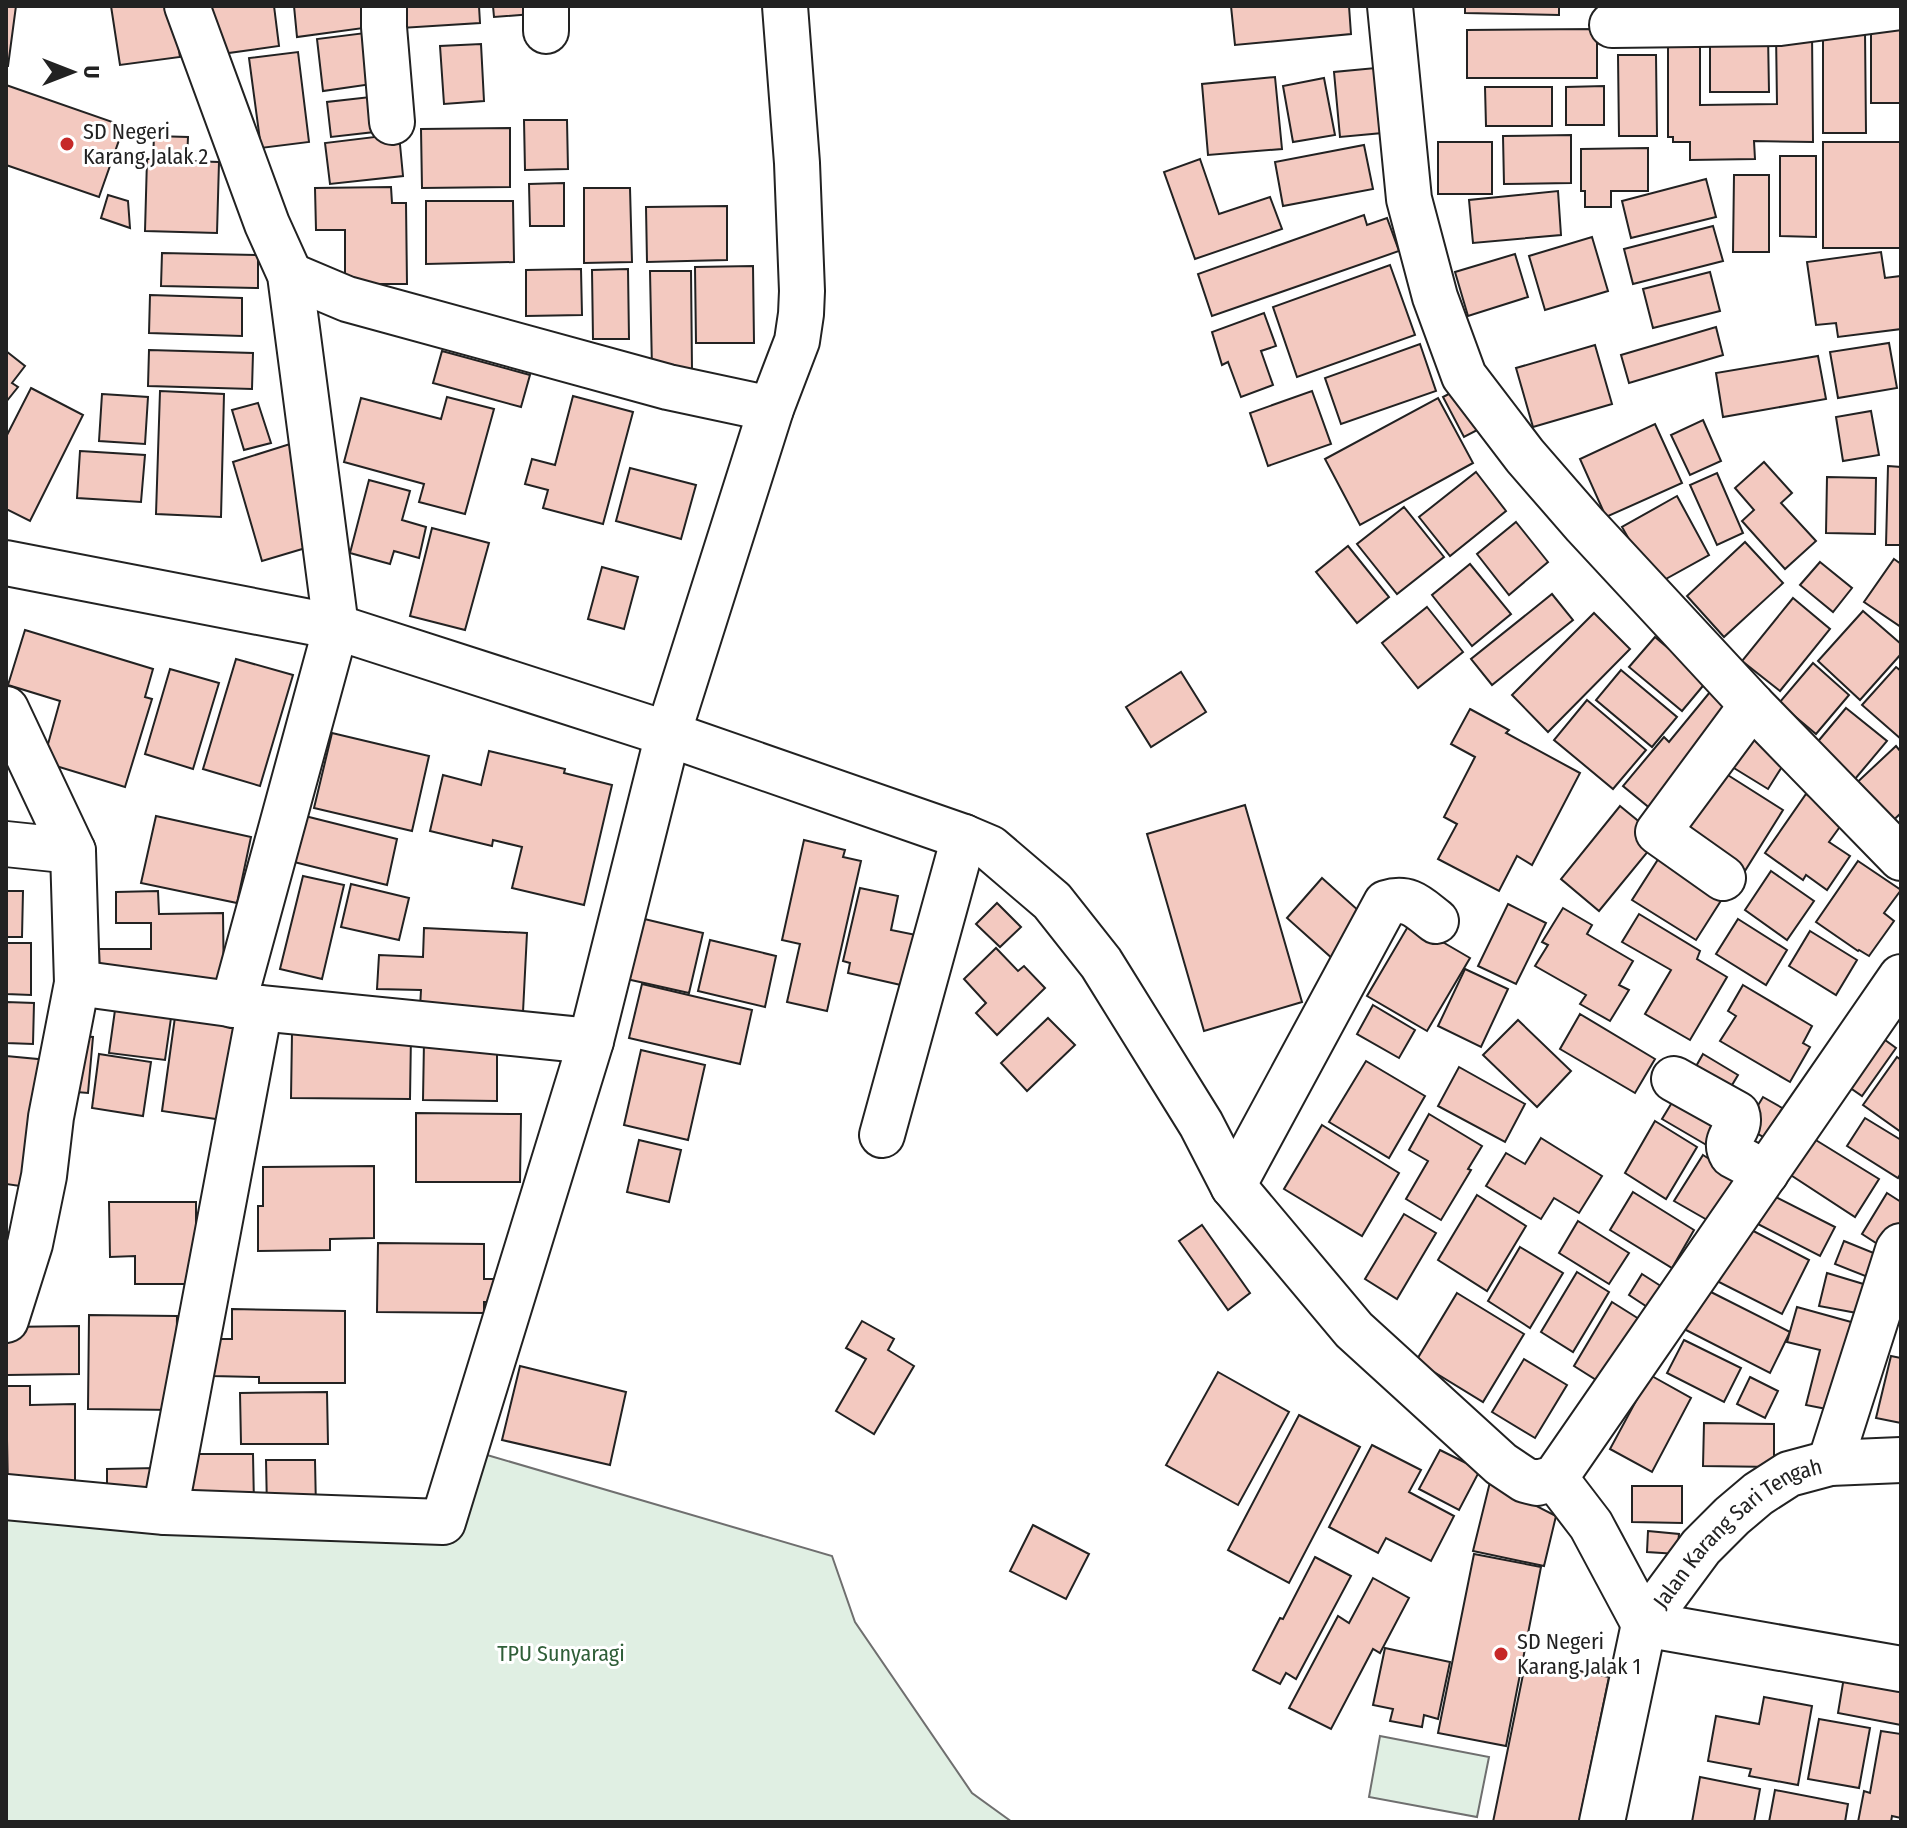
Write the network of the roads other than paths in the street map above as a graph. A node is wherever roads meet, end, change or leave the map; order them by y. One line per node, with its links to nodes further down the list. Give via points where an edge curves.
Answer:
1 (187, 6): 8 (street)
2 (384, 6): 7 (street)
3 (785, 6): 9 (street, via 802,291 797,341)
4 (1390, 6): 12 (street, via 1409,199 1435,297 1464,376 1585,525)
5 (1901, 7): 6 (street, via 1780,23)
6 (1612, 25)
7 (392, 122)
8 (290, 275): 9 (street, via 361,303 668,387); 11 (street)
9 (771, 409): 14 (street)
10 (6, 563): 11 (street)
11 (336, 627): 14 (street); 23 (street)
12 (1752, 705): 18 (street); 19 (street, via 1658,832)
13 (6, 709): 17 (street)
14 (668, 734): 15 (street); 24 (street)
15 (964, 837): 26 (street); 28 (street, via 990,848 1052,901 1101,963 1201,1124)
16 (6, 844): 17 (street)
17 (73, 851): 22 (street)
18 (1901, 858)
19 (1723, 878)
20 (1436, 921): 28 (street, via 1409,901 1386,903)
21 (1901, 977): 27 (street)
22 (77, 983): 23 (street); 30 (street, via 42,1189)
23 (246, 1007): 24 (street); 35 (street)
24 (591, 1041): 35 (street, via 443,1522)
25 (1674, 1079): 27 (street, via 1737,1114 1739,1124 1729,1151)
26 (882, 1135)
27 (1766, 1173): 33 (street)
28 (1233, 1186): 33 (street, via 1354,1330 1501,1464 1525,1480)
29 (1901, 1246): 32 (street)
30 (6, 1320)
31 (1901, 1460): 32 (street, Jalan Karang Sari Tengah)
32 (1830, 1463): 36 (street, Jalan Karang Sari Tengah, via 1789,1474 1732,1516 1701,1547)
33 (1555, 1478): 36 (street, via 1591,1525)
34 (6, 1497): 35 (street)
35 (165, 1512)
36 (1644, 1624): 37 (street); 38 (street, Jalan Karang Sari Tengah)
37 (1901, 1669)
38 (1602, 1822)

